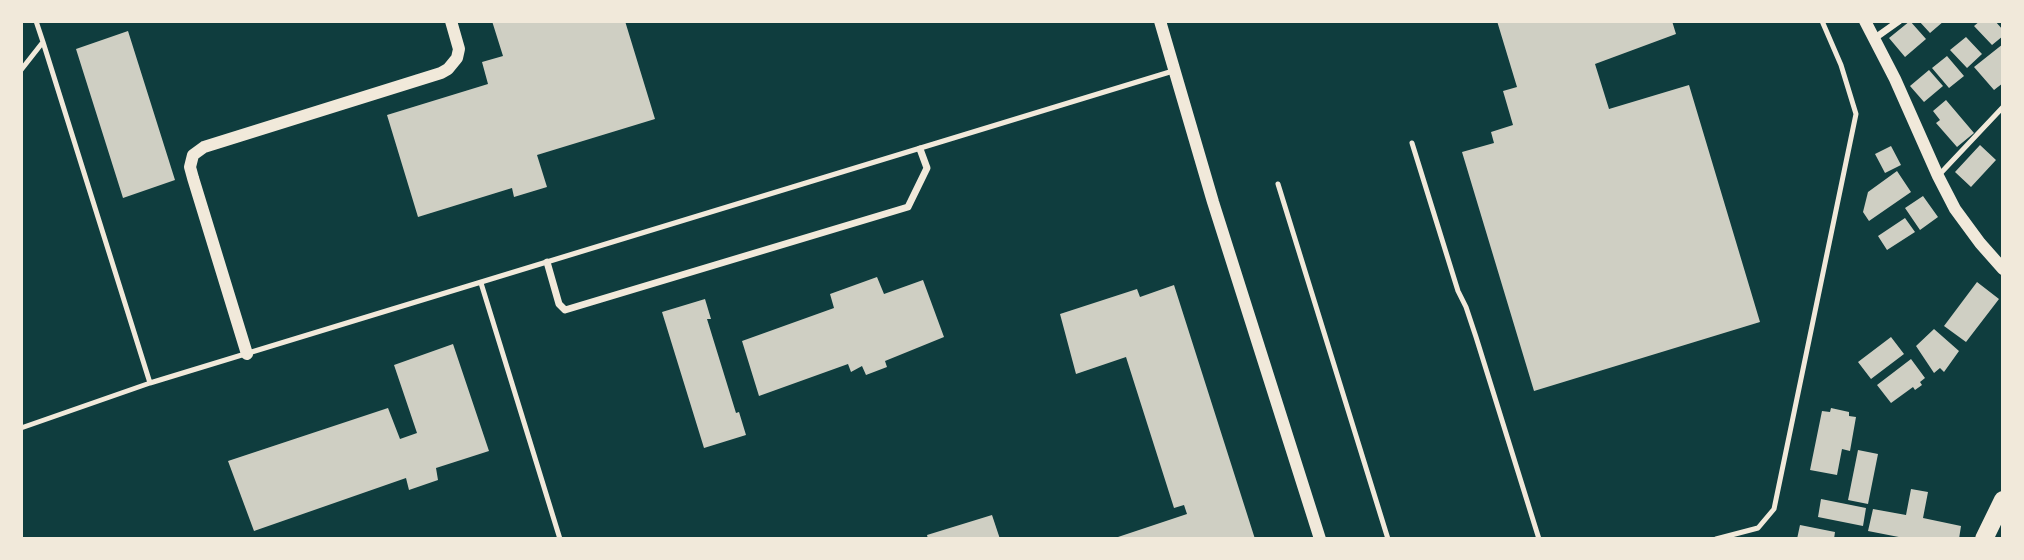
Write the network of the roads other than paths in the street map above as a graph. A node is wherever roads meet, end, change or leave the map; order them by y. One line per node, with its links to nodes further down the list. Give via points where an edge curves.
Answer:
1 (36, 21): 8 (lane)
2 (451, 21): 19 (street, via 459,49 448,69 204,147 193,155 190,167)
3 (1160, 21): 10 (street)
4 (1822, 21): 27 (lane, via 1856,114 1774,509 1758,528)
5 (1865, 21): 7 (street)
6 (1899, 21): 7 (street)
7 (1875, 38): 14 (street)
8 (43, 42): 9 (lane); 20 (lane)
9 (21, 71)
10 (1173, 71): 13 (lane); 24 (street)
11 (2003, 107): 14 (lane)
12 (1412, 143): 26 (lane)
13 (920, 149): 16 (lane); 16 (street, via 927,168 908,207 565,310 559,304)
14 (1938, 176): 17 (street, via 1955,209)
15 (1278, 184): 25 (lane)
16 (547, 262): 18 (lane)
17 (2003, 269)
18 (481, 283): 19 (lane); 23 (lane)
19 (247, 354): 20 (lane)
20 (150, 383): 21 (lane)
21 (21, 428)
22 (2003, 500): 28 (main road)
23 (560, 539)
24 (1320, 539)
25 (1388, 539)
26 (1539, 539)
27 (1716, 539)
28 (1984, 539)

